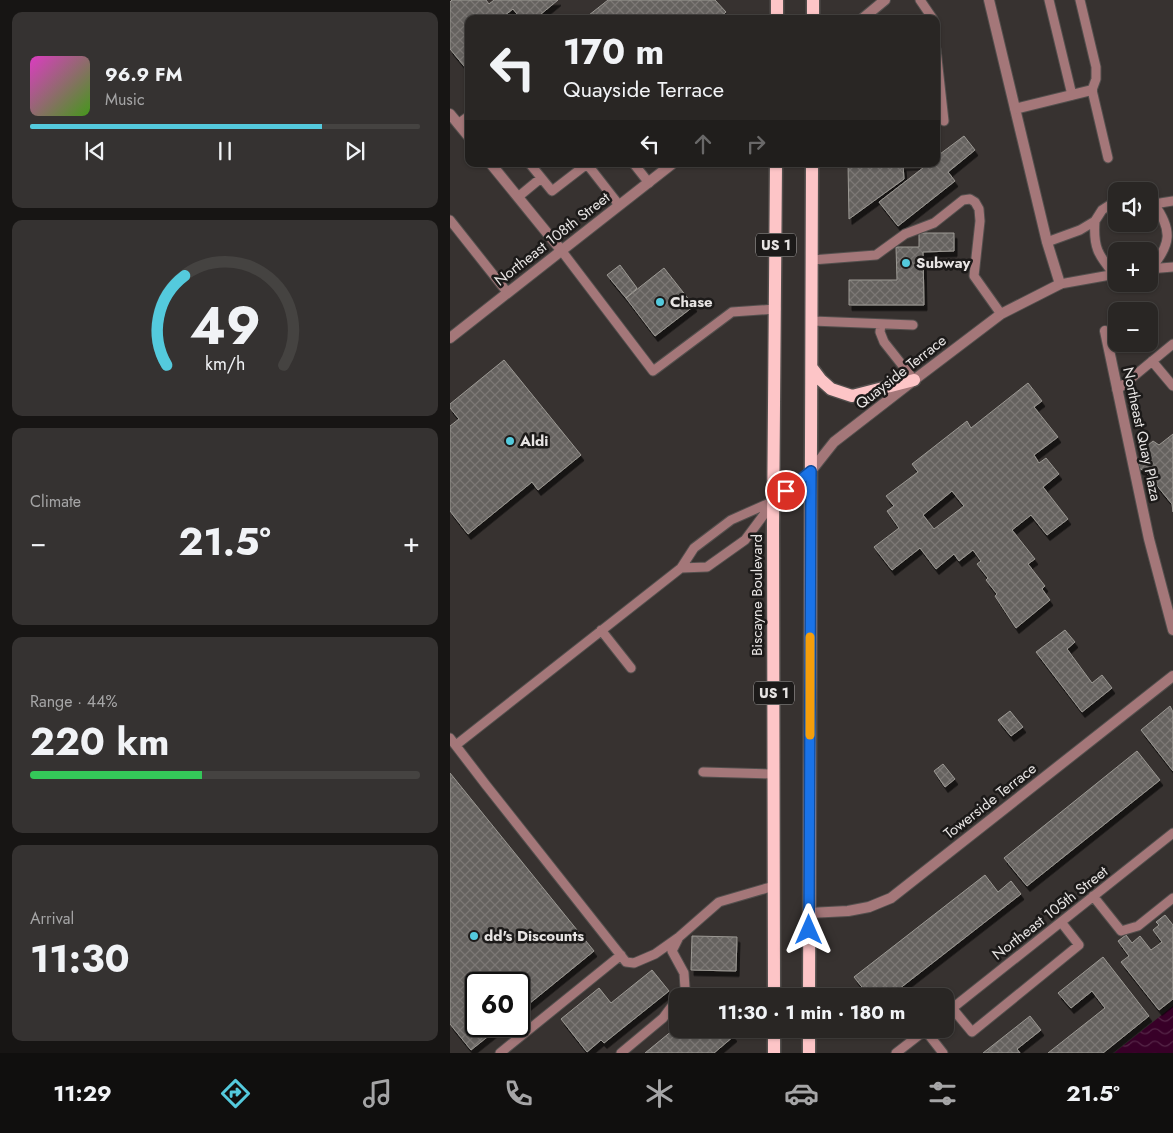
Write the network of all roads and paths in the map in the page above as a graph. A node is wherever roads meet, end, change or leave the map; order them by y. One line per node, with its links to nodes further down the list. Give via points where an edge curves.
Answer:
1 (777, 0): 8 (main road)
2 (813, 0): 9 (main road)
3 (885, 0): 10 (street)
4 (920, 0): 11 (lane)
5 (989, 0): 15 (street)
6 (1049, 0): 14 (lane)
7 (1080, 0): 13 (lane, via 1096,67)
8 (777, 15)
9 (812, 15)
10 (867, 15)
11 (930, 15)
12 (940, 85): 18 (lane)
13 (1092, 90): 14 (street); 21 (lane)
14 (1072, 95): 15 (street)
15 (1015, 109): 40 (street)
16 (450, 114): 19 (street)
17 (465, 119): 19 (lane)
18 (944, 121)
19 (458, 124): 20 (street)
20 (465, 132)
21 (1108, 158)
22 (493, 167): 32 (street)
23 (532, 167): 30 (lane)
24 (583, 167): 30 (lane, via 552,191)
25 (589, 167): 35 (lane)
26 (636, 167): 31 (lane)
27 (668, 167): 31 (street, Northeast 108th Street)
28 (812, 167): 42 (main road, US 1)
29 (776, 170): 50 (main road, Biscayne Boulevard / US 1)
30 (541, 178): 32 (lane)
31 (649, 182): 35 (street, Northeast 108th Street)
32 (518, 197): 41 (street)
33 (1173, 201): 34 (lane)
34 (1158, 202)
35 (619, 206): 41 (street, Northeast 108th Street)
36 (1108, 206): 39 (lane)
37 (1158, 210): 43 (lane, via 1167,226 1167,242)
38 (450, 220): 49 (lane)
39 (1095, 221): 40 (lane); 44 (lane, via 1096,248)
40 (1047, 242): 48 (street)
41 (561, 250): 49 (street, Northeast 108th Street); 50 (lane, via 653,371 732,312)
42 (812, 260): 51 (lane, via 876,255 905,234 934,222 963,200 970,199 979,209 980,221 974,276); 52 (main road, US 1)
43 (1158, 260)
44 (1108, 266)
45 (1173, 267): 46 (lane)
46 (1158, 268)
47 (1108, 275): 48 (lane)
48 (1060, 284): 51 (street, Quayside Terrace)
49 (507, 292): 56 (street, Northeast 108th Street)
50 (776, 310): 64 (main road, Biscayne Boulevard / US 1)
51 (1001, 314): 60 (street, Quayside Terrace)
52 (812, 321): 53 (lane); 59 (main road, US 1)
53 (881, 324): 54 (lane); 60 (lane, via 884,342)
54 (913, 325)
55 (1105, 331): 62 (street, Northeast Quay Plaza)
56 (450, 338)
57 (1173, 344): 58 (lane)
58 (1152, 361): 61 (lane); 62 (lane)
59 (812, 367): 60 (main road, via 830,389 852,396); 63 (main road, US 1)
60 (914, 380): 63 (street, Quayside Terrace, via 834,442)
61 (1173, 386)
62 (1117, 390): 67 (street, Northeast Quay Plaza, via 1149,539)
63 (811, 471): 64 (street, Quayside Terrace); 77 (main road, US 1)
64 (774, 501): 65 (lane, via 731,520 694,548); 65 (lane, via 745,540 707,567); 72 (main road, Biscayne Boulevard / US 1)
65 (681, 568): 66 (lane)
66 (601, 630): 68 (lane); 70 (lane)
67 (1173, 630)
68 (631, 668)
69 (1173, 676): 77 (street, Towerside Terrace, via 891,898 870,907)
70 (453, 742): 80 (lane)
71 (703, 772): 72 (lane)
72 (774, 774): 74 (main road, Biscayne Boulevard / US 1)
73 (1173, 833): 75 (lane, Northeast 105th Street)
74 (774, 886): 79 (lane, via 719,902); 82 (main road, Biscayne Boulevard / US 1)
75 (1093, 896): 76 (lane, via 1121,931 1138,926); 78 (lane, Northeast 105th Street)
76 (1173, 898)
77 (809, 913): 83 (main road, US 1)
78 (1061, 922): 84 (lane, Northeast 105th Street); 86 (lane, via 1079,945 972,1032)
79 (679, 936): 80 (lane, via 655,954 634,963 626,962); 81 (lane, via 672,951 684,973)
80 (621, 955): 91 (lane)
81 (685, 988)
82 (774, 988)
83 (809, 988)
84 (954, 1007)
85 (669, 1010): 92 (lane)
86 (954, 1016)
87 (774, 1038): 93 (main road)
88 (809, 1038): 94 (main road)
89 (916, 1038): 95 (lane)
90 (932, 1038): 96 (lane)
91 (500, 1053)
92 (621, 1053)
93 (774, 1053)
94 (809, 1053)
95 (896, 1053)
96 (943, 1053)

